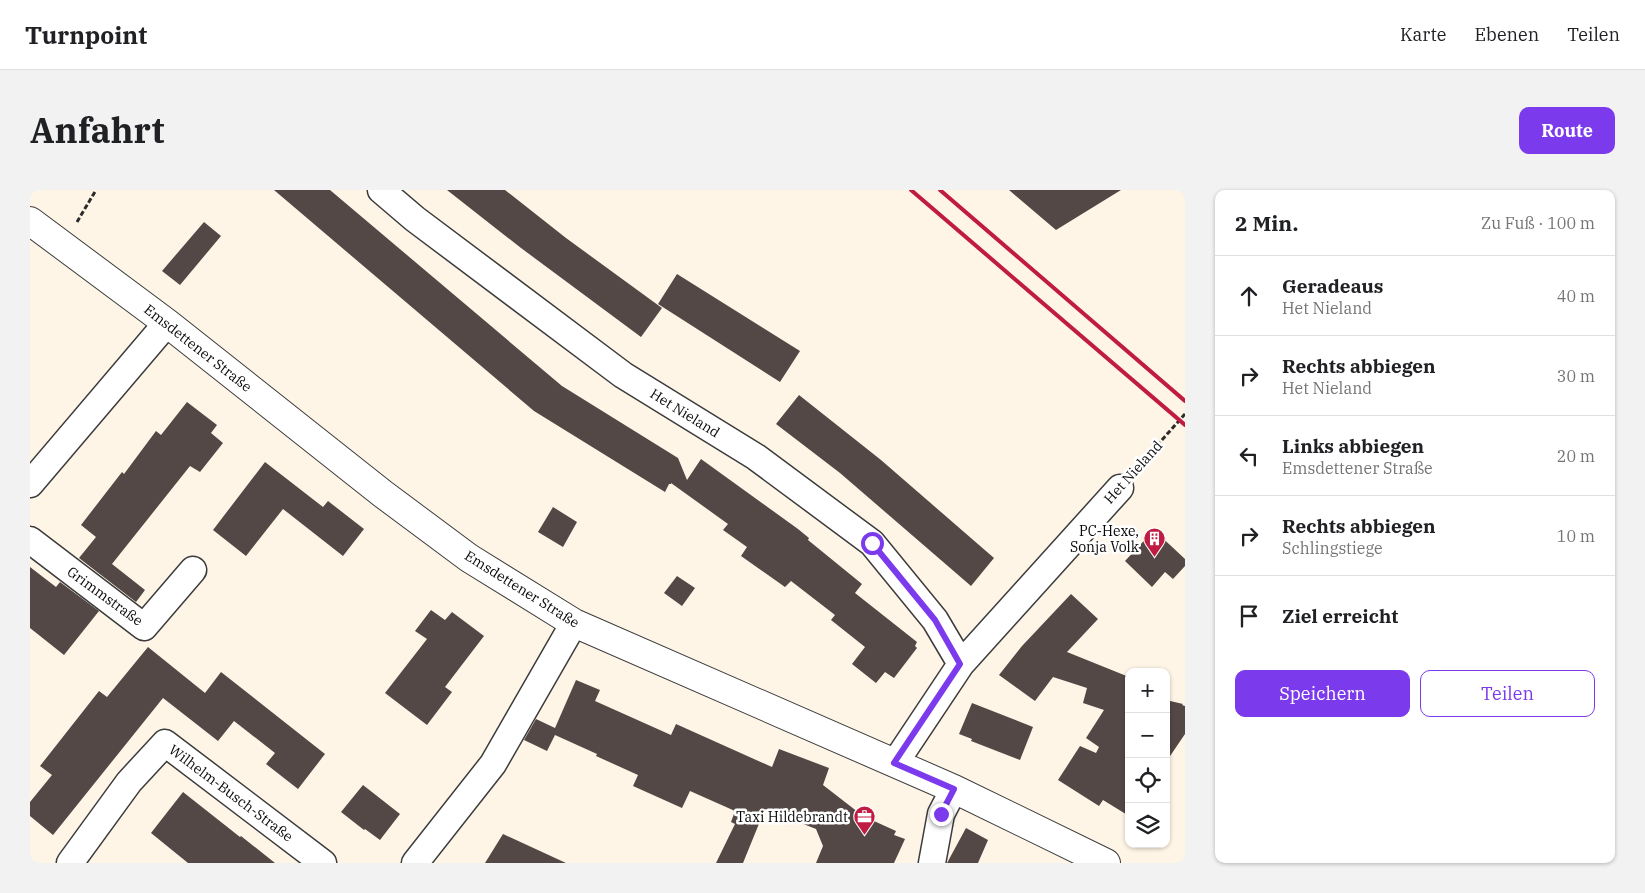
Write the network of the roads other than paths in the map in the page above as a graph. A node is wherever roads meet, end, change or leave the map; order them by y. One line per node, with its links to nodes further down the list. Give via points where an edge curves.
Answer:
1 (381, 190): 9 (street, Het Nieland, via 623,375 756,457 872,543 935,620)
2 (30, 221): 3 (street, Emsdettener Straße)
3 (167, 323): 4 (street); 8 (street, Emsdettener Straße, via 469,558)
4 (30, 484)
5 (1120, 488): 9 (street, Het Nieland)
6 (30, 540): 7 (street, Grimmstraße, via 144,628)
7 (193, 570)
8 (574, 623): 10 (street, Emsdettener Straße); 14 (street, via 493,764)
9 (960, 664): 10 (street, Het Nieland)
10 (894, 763): 11 (street, Emsdettener Straße)
11 (954, 789): 15 (street, via 941,814); 16 (street, Emsdettener Straße)
12 (70, 863): 13 (street, Wilhelm-Busch-Straße, via 129,782 166,743)
13 (323, 863)
14 (415, 863)
15 (932, 863)
16 (1106, 863)

